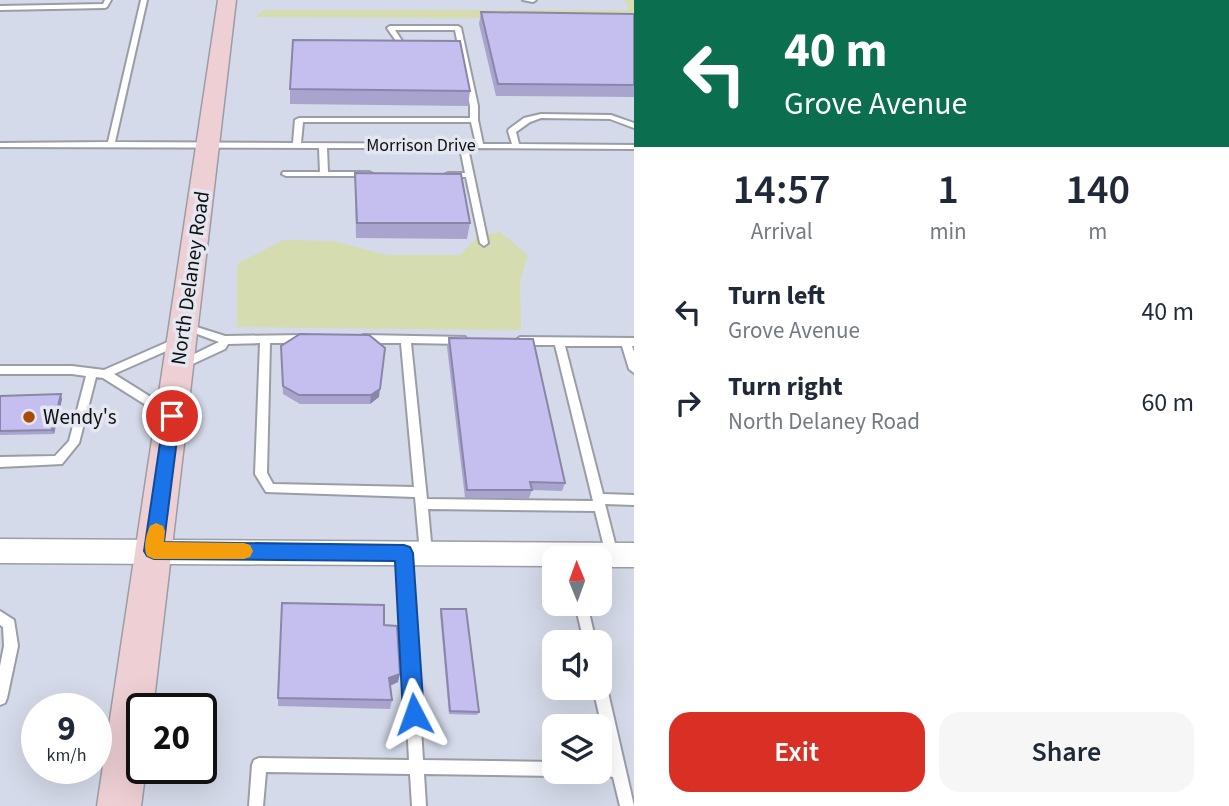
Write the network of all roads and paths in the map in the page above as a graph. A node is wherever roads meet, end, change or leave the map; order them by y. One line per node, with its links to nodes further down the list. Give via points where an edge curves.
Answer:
1 (108, 0): 6 (lane, via 105,6)
2 (144, 0): 13 (lane)
3 (227, 0): 12 (street, North Delaney Road)
4 (526, 0): 5 (lane)
5 (533, 0)
6 (0, 8)
7 (416, 50): 9 (lane, via 404,50 390,28 458,28)
8 (451, 50): 9 (lane)
9 (463, 50): 10 (lane)
10 (474, 120): 14 (lane, via 299,120); 18 (lane)
11 (634, 126): 19 (lane, via 611,117 535,116 512,131)
12 (208, 143): 13 (lane, Morrison Drive); 14 (lane, Morrison Drive); 36 (street, North Delaney Road)
13 (111, 144): 16 (lane, Morrison Drive)
14 (297, 144): 15 (lane, Morrison Drive)
15 (323, 144): 17 (lane, Morrison Drive); 22 (lane)
16 (0, 145)
17 (463, 145): 18 (lane, Morrison Drive); 25 (lane)
18 (480, 146): 19 (lane, Morrison Drive)
19 (516, 146): 20 (lane, Morrison Drive)
20 (634, 147)
21 (286, 174): 22 (lane)
22 (324, 174): 23 (lane)
23 (377, 174)
24 (444, 175): 25 (lane)
25 (470, 175): 26 (lane)
26 (484, 243)
27 (315, 339): 30 (lane)
28 (354, 339): 31 (lane)
29 (225, 340): 30 (lane); 36 (lane); 36 (lane, via 222,346)
30 (265, 340): 43 (lane, via 261,474 270,489)
31 (407, 340): 32 (lane); 43 (lane)
32 (470, 341)
33 (508, 341): 34 (lane)
34 (559, 342): 35 (lane); 45 (lane)
35 (630, 342): 37 (lane)
36 (181, 344): 40 (lane); 41 (street, North Delaney Road)
37 (634, 369)
38 (0, 370): 39 (lane)
39 (92, 373): 40 (lane); 42 (lane, via 74,443 58,461)
40 (105, 374): 41 (lane)
41 (172, 416): 47 (street, North Delaney Road)
42 (0, 462)
43 (421, 498): 45 (lane); 48 (lane)
44 (634, 500): 45 (lane)
45 (599, 503): 50 (lane)
46 (0, 551): 47 (street)
47 (154, 551): 48 (street); 58 (street, North Delaney Road)
48 (415, 553): 49 (street); 54 (lane)
49 (542, 555)
50 (623, 555)
51 (0, 617): 52 (lane, via 9,624 11,646)
52 (0, 698)
53 (603, 700): 57 (lane)
54 (417, 767): 55 (lane); 59 (lane, via 260,765); 60 (lane)
55 (542, 769)
56 (612, 769): 57 (lane)
57 (618, 769): 61 (lane)
58 (119, 806)
59 (256, 806)
60 (419, 806)
61 (627, 806)

